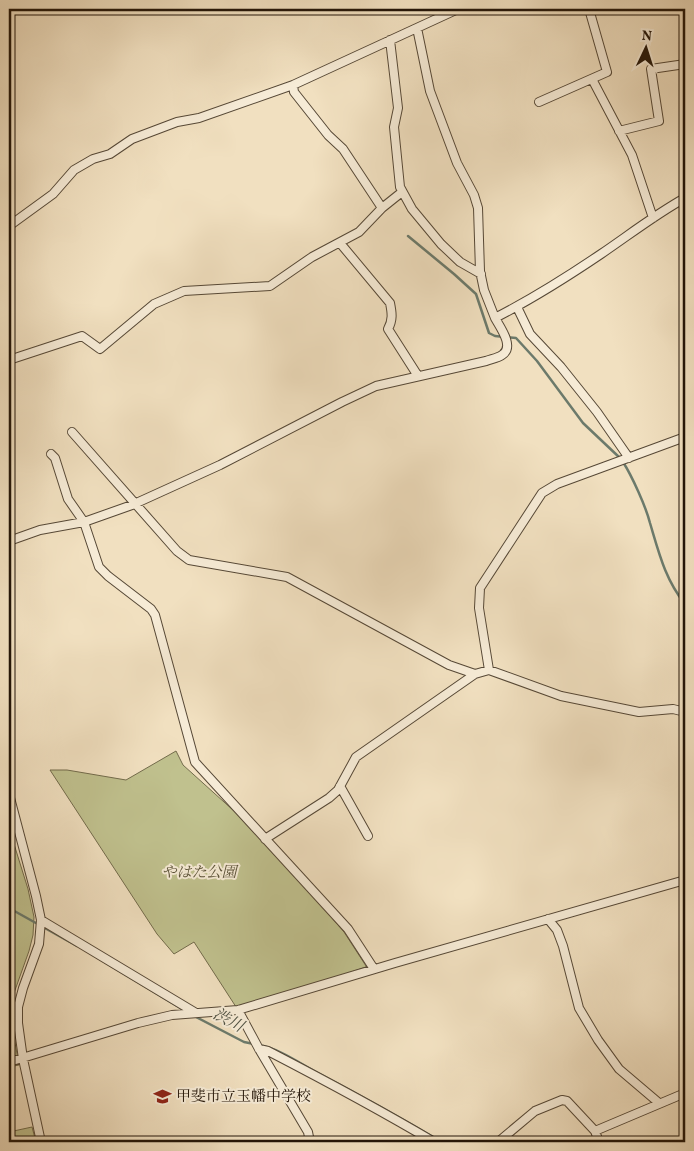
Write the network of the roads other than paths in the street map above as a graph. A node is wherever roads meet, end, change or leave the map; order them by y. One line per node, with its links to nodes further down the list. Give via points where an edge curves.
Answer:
1 (458, 9): 3 (street)
2 (589, 9): 6 (street, via 607,72)
3 (417, 28): 4 (street); 16 (street, via 430,91 478,208)
4 (390, 40): 7 (street); 10 (street, via 398,108 394,127)
5 (685, 64): 9 (street, via 651,68 659,121)
6 (592, 79): 8 (street); 9 (street)
7 (293, 84): 12 (street, via 294,92 343,149); 14 (street, via 132,139 110,154 74,170 53,194)
8 (539, 102)
9 (619, 131): 13 (street, via 632,155)
10 (402, 192): 12 (street); 16 (street, via 441,244 460,262)
11 (685, 198): 13 (street)
12 (382, 208): 15 (street, via 359,232)
13 (653, 218): 17 (street)
14 (9, 226)
15 (340, 243): 19 (street, via 312,257 270,286 184,291 154,304 100,349 82,336); 20 (street, via 390,303 392,313 388,329)
16 (481, 274): 18 (street)
17 (517, 306): 18 (street); 24 (street, via 530,334 597,412)
18 (495, 318): 20 (street, via 507,341 506,352 486,361)
19 (9, 358)
20 (418, 376): 25 (street, via 376,386)
21 (72, 432): 25 (street)
22 (685, 437): 24 (street)
23 (51, 454): 26 (street, via 68,499)
24 (629, 458): 28 (street, via 557,484 542,493 480,588 478,597)
25 (136, 504): 26 (street); 29 (street, via 177,551 189,560 288,577 449,665)
26 (84, 522): 27 (street); 34 (street, via 99,567 155,615 195,762)
27 (9, 540)
28 (489, 670): 29 (street); 30 (street, via 561,696 639,712 673,709)
29 (475, 674): 31 (street, via 356,756)
30 (685, 712)
31 (340, 786): 33 (street); 34 (street, via 330,798)
32 (9, 794): 37 (street)
33 (368, 836)
34 (265, 838): 38 (street, via 348,929)
35 (685, 880): 36 (street)
36 (548, 919): 38 (street); 46 (street, via 557,930 579,1008 593,1032 619,1069)
37 (41, 920): 40 (street); 42 (street, via 39,944 18,1007)
38 (374, 969): 39 (street)
39 (238, 1010): 40 (street); 41 (street)
40 (196, 1013): 42 (street, via 138,1023)
41 (259, 1050): 49 (street, via 308,1132); 50 (street, via 268,1051 324,1080)
42 (23, 1059): 43 (street); 48 (street)
43 (9, 1062)
44 (684, 1093): 45 (street); 46 (street)
45 (685, 1102)
46 (659, 1103): 47 (street)
47 (595, 1131): 51 (street, via 562,1100 535,1111); 52 (street)
48 (41, 1142)
49 (310, 1142)
50 (434, 1142)
51 (498, 1142)
52 (599, 1142)

